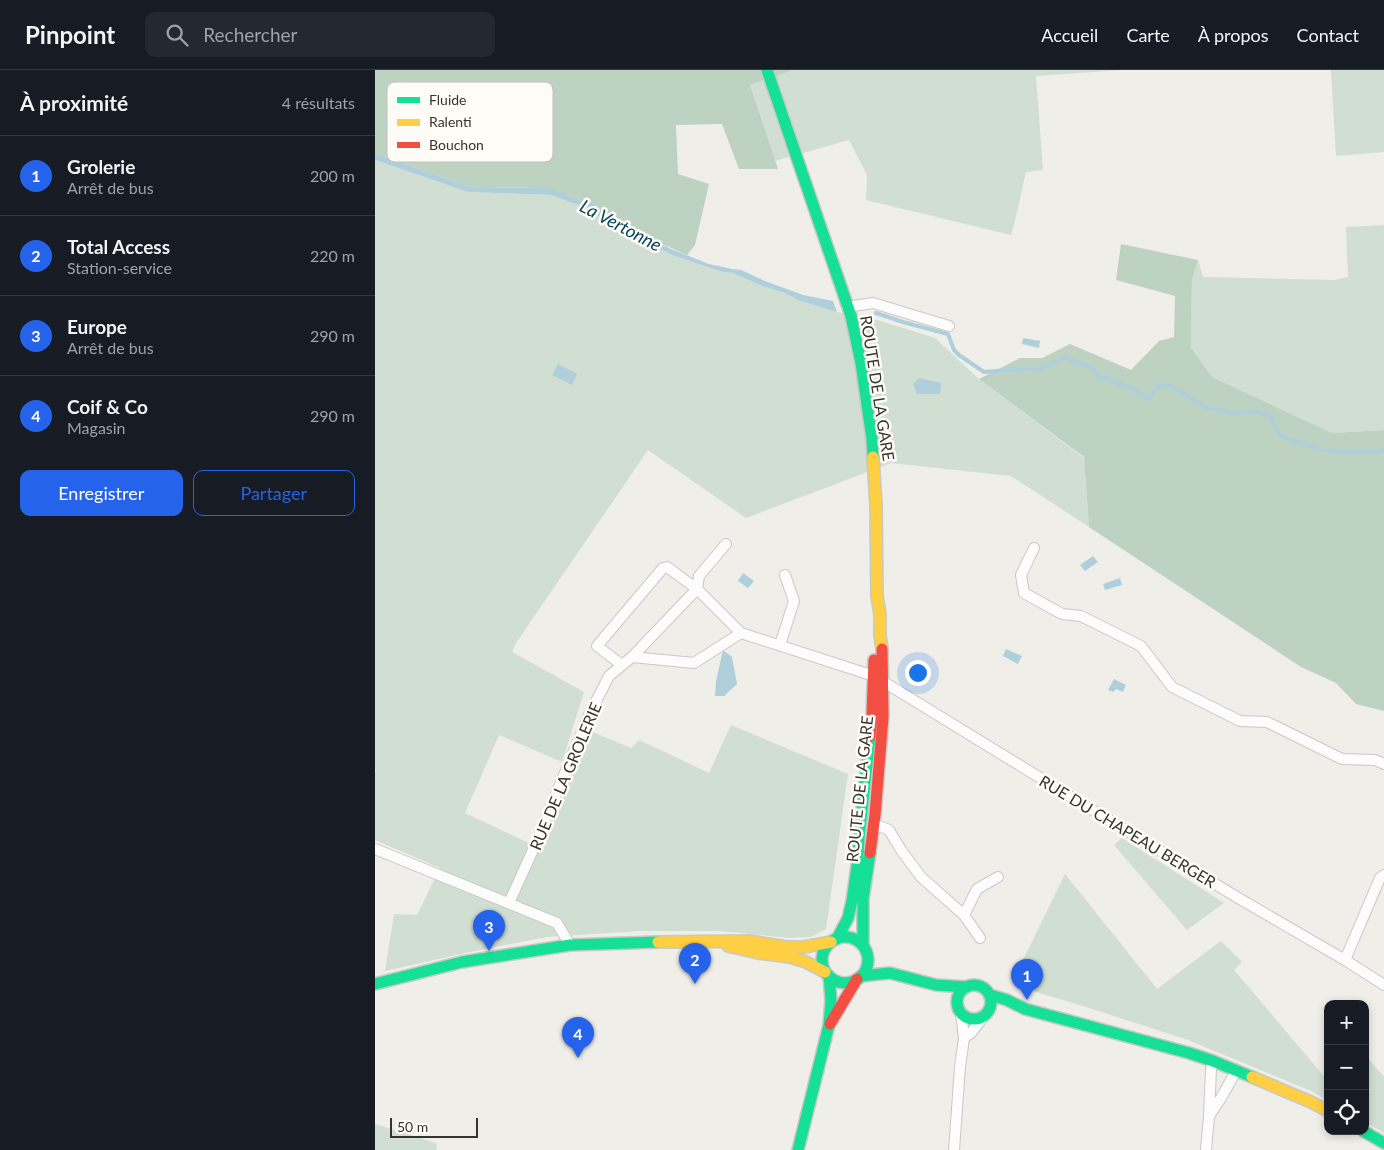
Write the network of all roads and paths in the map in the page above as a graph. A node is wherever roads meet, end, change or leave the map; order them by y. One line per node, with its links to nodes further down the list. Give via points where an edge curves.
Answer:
1 (767, 70): 2 (street, ROUTE DE LA GARE)
2 (847, 307): 3 (street, via 873,303); 12 (street, ROUTE DE LA GARE, via 861,363 872,439 880,614 880,635 874,655)
3 (949, 326)
4 (726, 544): 7 (street, via 699,576)
5 (1034, 548): 13 (street, via 1021,575 1024,593 1062,614 1081,616 1141,646 1172,687 1240,721 1267,722 1342,759 1375,760)
6 (785, 575): 9 (street, via 794,601)
7 (697, 589): 8 (street); 10 (street, RUE DE LA GROLERIE); 11 (street, via 667,567 663,568 597,646)
8 (741, 633): 9 (street); 10 (street, via 694,662)
9 (780, 645): 12 (street)
10 (632, 656): 11 (street, RUE DE LA GROLERIE)
11 (622, 665): 18 (street, RUE DE LA GROLERIE, via 609,676 588,717)
12 (878, 679): 14 (street, ROUTE DE LA GARE, via 883,717); 21 (street, ROUTE DE LA GARE, via 859,860 848,918); 25 (street, RUE DU CHAPEAU BERGER)
13 (1384, 764)
14 (874, 824): 19 (street, via 889,830 921,877); 24 (street, ROUTE DE LA GARE, via 863,899)
15 (375, 849): 18 (street)
16 (1384, 875): 25 (street)
17 (998, 877): 19 (street, via 977,889)
18 (509, 902): 23 (street, via 557,923)
19 (964, 915): 20 (street)
20 (980, 938)
21 (834, 940): 22 (street, via 804,947 749,941); 24 (street, via 849,938); 27 (street, via 824,950 822,962)
22 (708, 942): 23 (street); 27 (street, via 790,957)
23 (570, 945): 29 (street, via 462,962)
24 (865, 950): 26 (street); 28 (street, via 867,968)
25 (1345, 960): 31 (street, RUE DU CHAPEAU BERGER)
26 (890, 973): 28 (street); 30 (street)
27 (827, 974): 28 (street, via 842,983); 37 (street, via 831,1000)
28 (859, 978): 37 (street)
29 (375, 984)
30 (936, 985): 32 (street); 34 (street)
31 (1384, 985)
32 (967, 987): 33 (street, via 980,986); 34 (street, via 960,994)
33 (990, 995): 35 (street); 36 (street)
34 (959, 1008): 36 (street, via 971,1019); 38 (street)
35 (1025, 1009): 36 (street); 39 (street)
36 (987, 1013): 38 (street)
37 (829, 1025): 45 (street)
38 (964, 1038): 46 (street)
39 (1213, 1061): 40 (street); 42 (street)
40 (1236, 1071): 41 (street); 42 (street)
41 (1324, 1110)
42 (1209, 1116): 47 (street)
43 (1369, 1135): 44 (street)
44 (1384, 1144)
45 (798, 1150)
46 (953, 1150)
47 (1206, 1150)

